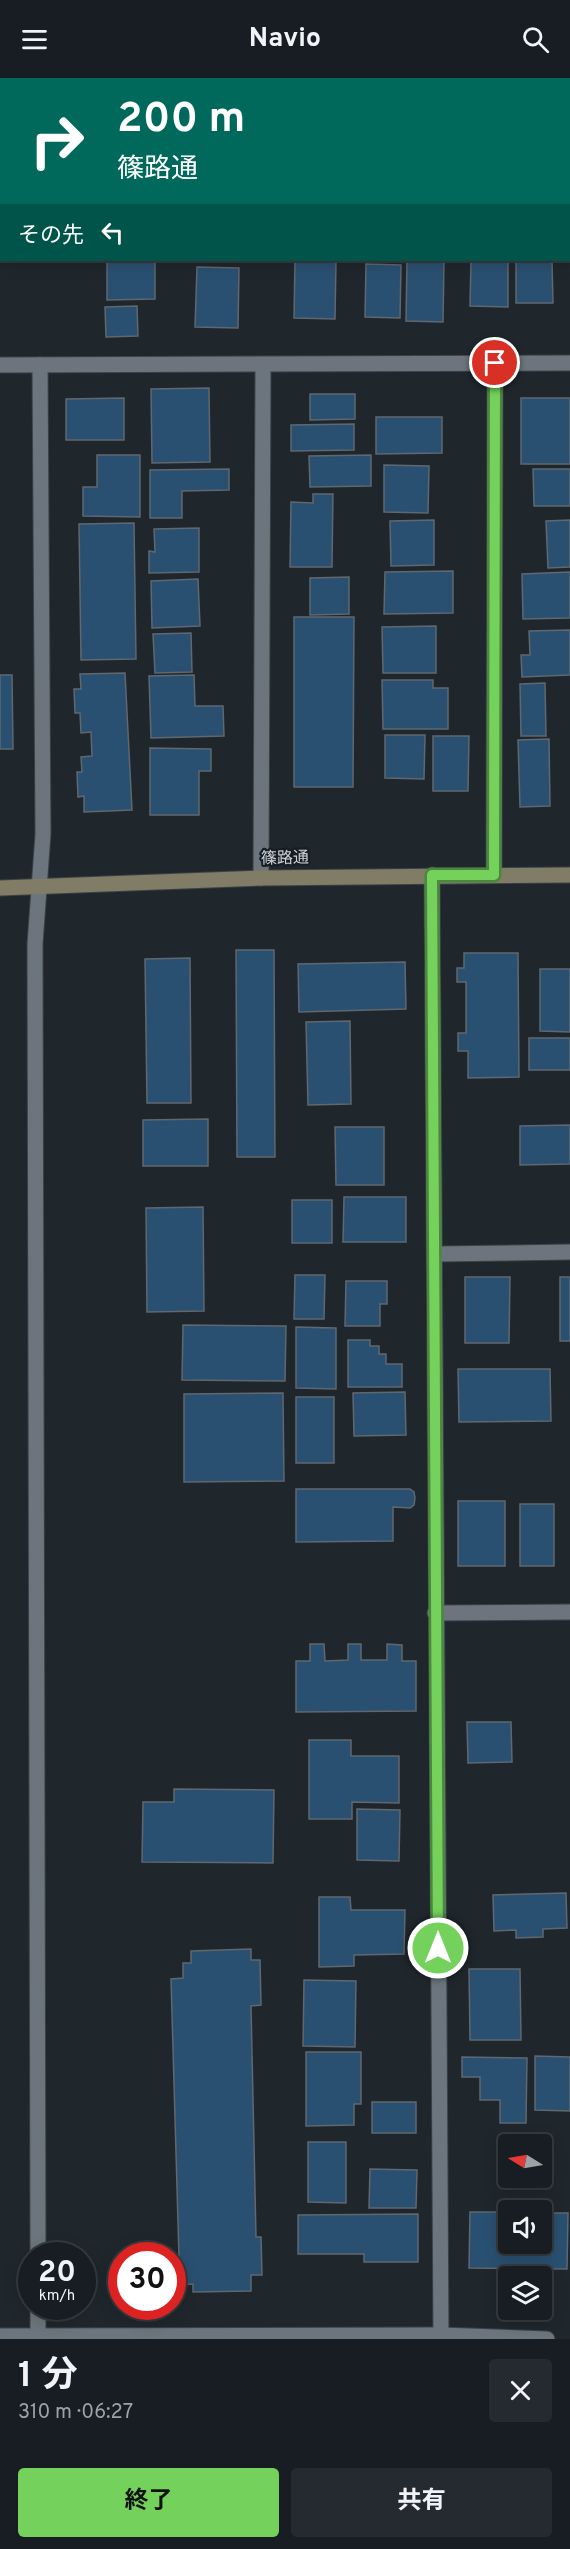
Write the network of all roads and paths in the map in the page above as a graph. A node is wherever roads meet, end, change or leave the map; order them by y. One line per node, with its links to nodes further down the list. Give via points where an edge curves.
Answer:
1 (495, 363): 2 (street); 5 (street); 7 (street)
2 (570, 363)
3 (0, 365): 4 (street)
4 (40, 365): 5 (street); 11 (street, via 44,834)
5 (263, 366): 9 (street)
6 (432, 875): 7 (street, 篠路通); 9 (street, 篠路通); 13 (street)
7 (494, 875): 8 (street, 篠路通)
8 (570, 875)
9 (261, 878): 11 (street, 篠路通)
10 (0, 888): 11 (street, 篠路通)
11 (39, 888): 16 (street)
12 (570, 1252): 13 (street)
13 (436, 1254): 15 (street)
14 (570, 1612): 15 (street)
15 (435, 1613): 20 (street)
16 (38, 2242)
17 (38, 2320): 19 (street)
18 (0, 2336): 19 (street)
19 (38, 2337): 20 (street)
20 (441, 2337): 21 (street)
21 (547, 2339)

